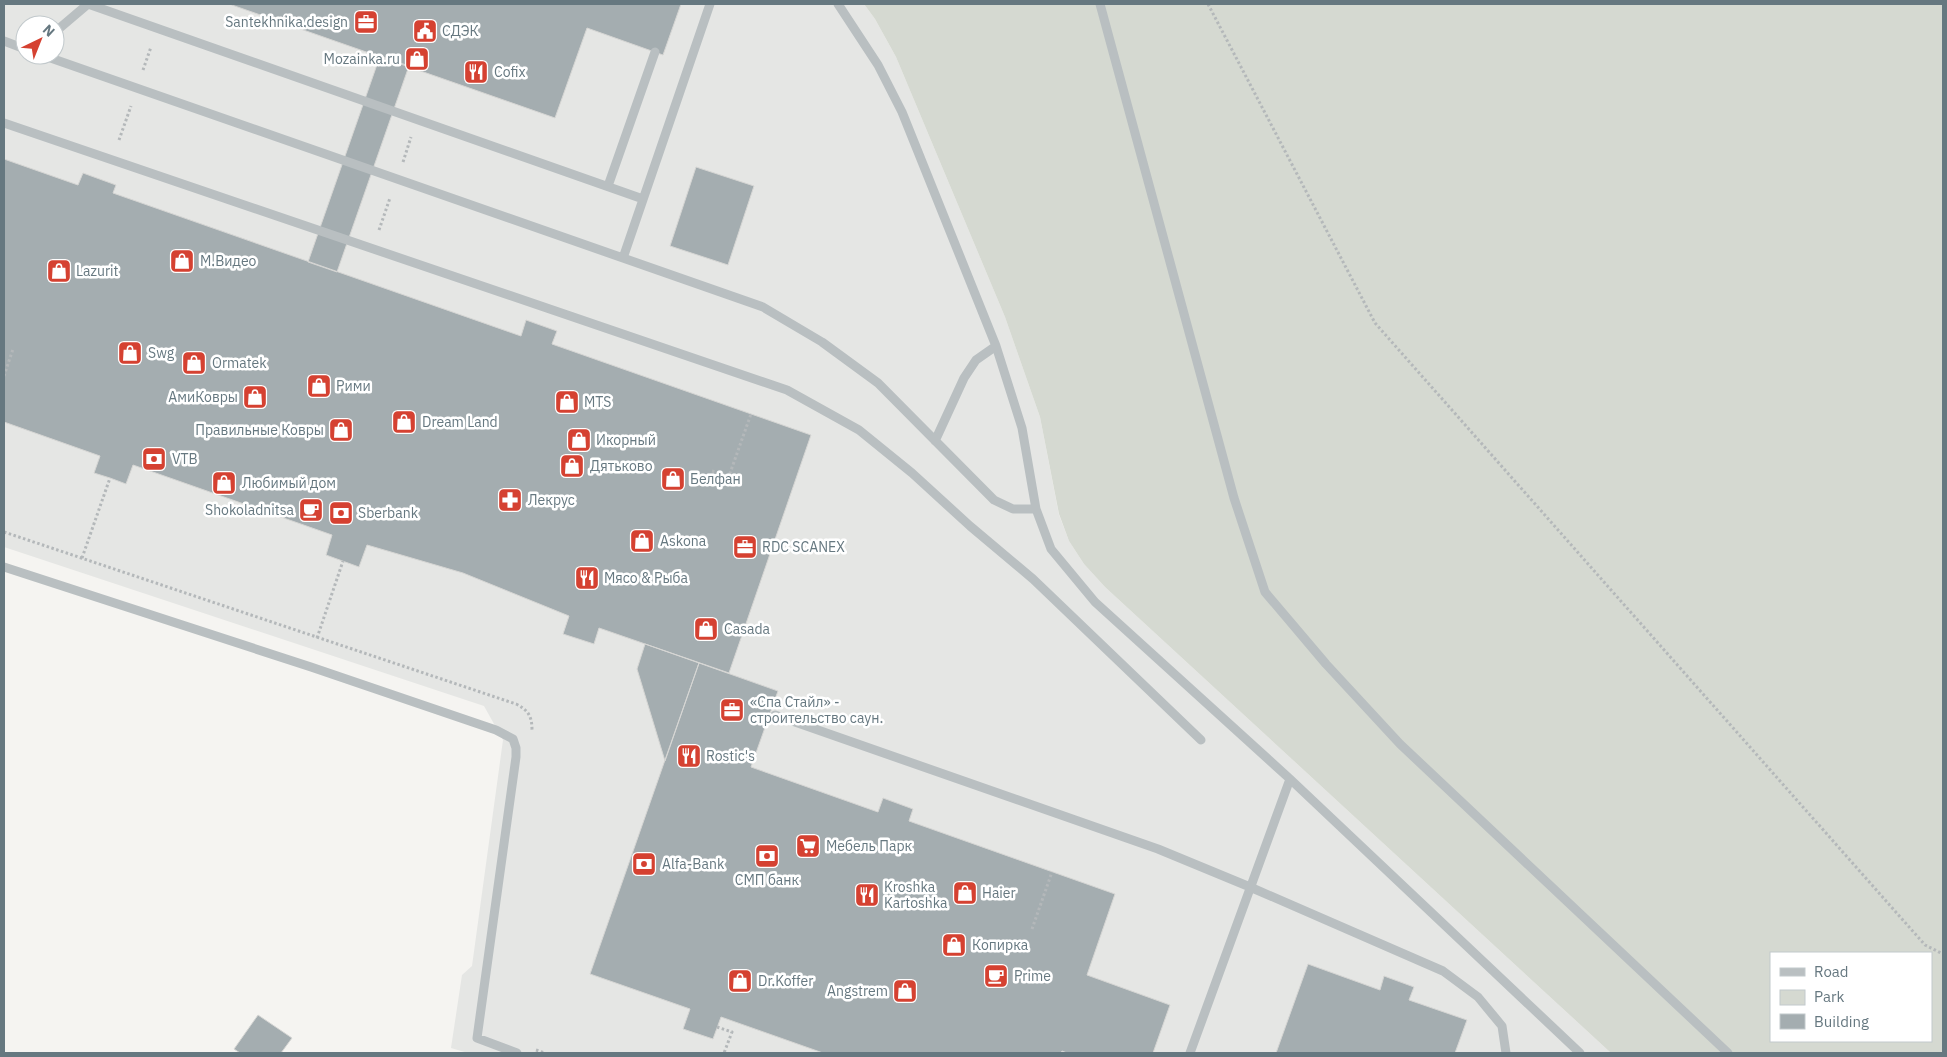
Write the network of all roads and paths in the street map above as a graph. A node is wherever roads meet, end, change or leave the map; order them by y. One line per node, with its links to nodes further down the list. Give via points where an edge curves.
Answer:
1 (710, 4): 10 (lane)
2 (838, 4): 12 (lane, via 878,65 902,112)
3 (1100, 4): 41 (lane, via 1234,498 1265,592 1400,744)
4 (1208, 4): 32 (path, via 1375,323 1925,945)
5 (65, 24): 9 (lane, via 88,4)
6 (655, 52): 9 (lane)
7 (65, 63): 11 (lane)
8 (4, 123): 27 (lane, via 787,390 859,430 912,473 1033,580)
9 (608, 186): 10 (lane)
10 (643, 199): 11 (lane)
11 (623, 258): 16 (lane, via 763,307 822,342 878,383)
12 (996, 346): 16 (lane, via 976,360 964,378); 19 (lane, via 1022,428)
13 (13, 349): 14 (path)
14 (4, 376)
15 (751, 414): 17 (path, via 729,476)
16 (936, 441): 19 (lane, via 994,500 1013,509)
17 (712, 471)
18 (110, 478): 21 (path)
19 (1036, 509): 28 (lane, via 1051,549 1095,602)
20 (4, 532): 21 (path)
21 (82, 558): 24 (path)
22 (343, 562): 24 (path)
23 (4, 567): 35 (lane, via 496,730 513,739 516,757 477,1038)
24 (317, 638): 26 (path, via 516,704 530,716)
25 (775, 715): 30 (lane, via 1158,849)
26 (532, 731)
27 (1201, 740)
28 (1290, 779): 30 (lane); 40 (lane)
29 (1052, 872): 31 (path)
30 (1250, 887): 38 (lane); 39 (lane, via 1443,970 1478,996 1502,1026)
31 (1032, 929)
32 (1943, 954)
33 (718, 1027): 37 (path, via 732,1032)
34 (528, 1047): 36 (path)
35 (517, 1053)
36 (545, 1053)
37 (724, 1053)
38 (1190, 1053)
39 (1506, 1053)
40 (1578, 1053)
41 (1728, 1053)

